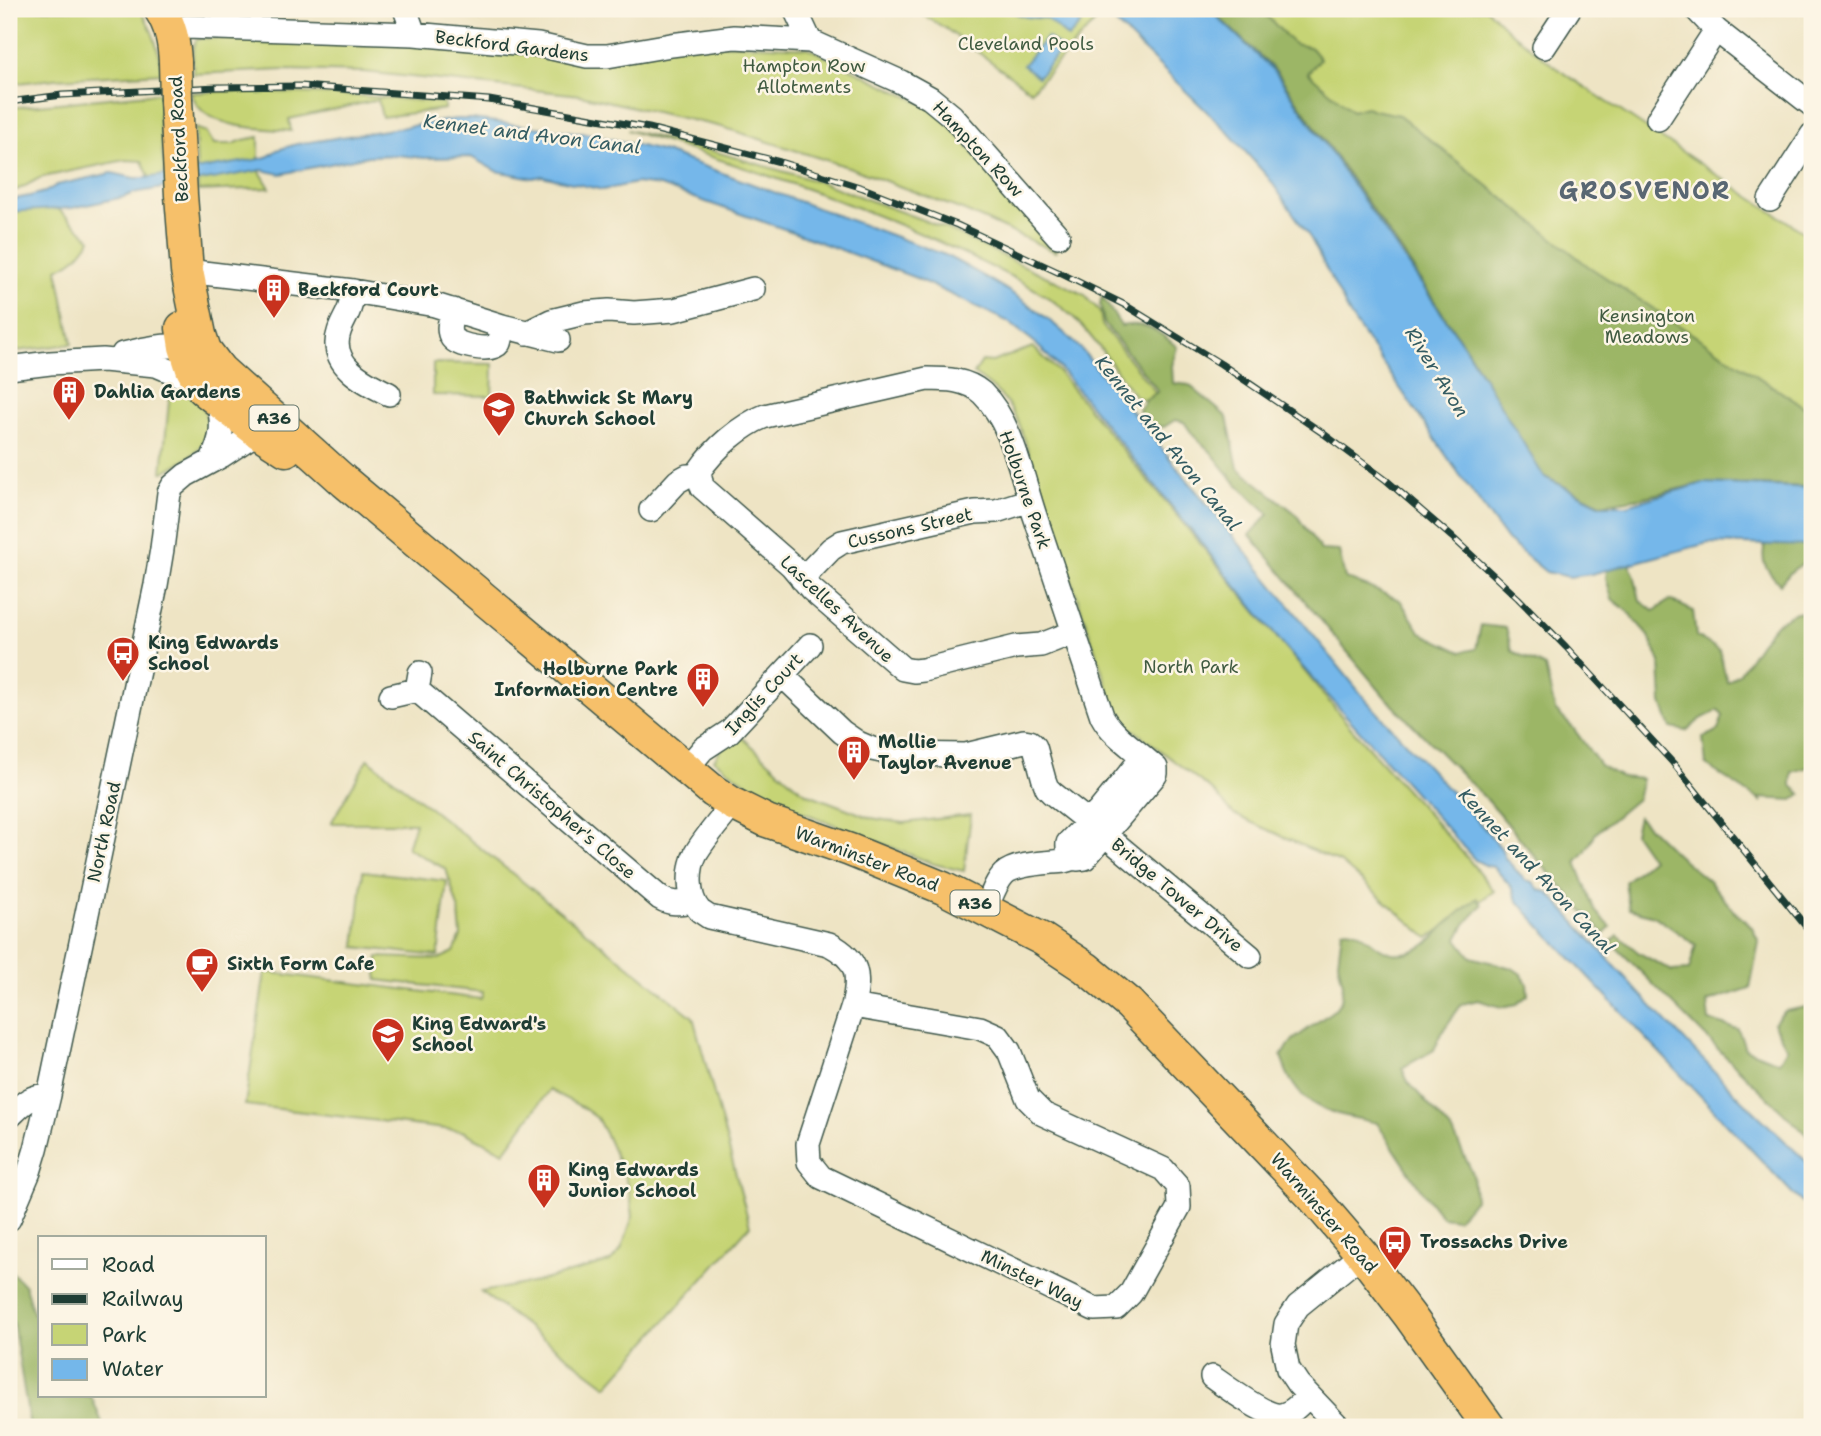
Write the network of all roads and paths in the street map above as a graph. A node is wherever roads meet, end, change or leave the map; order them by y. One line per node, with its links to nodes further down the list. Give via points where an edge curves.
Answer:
1 (405, 9): 7 (street)
2 (796, 9): 9 (street)
3 (1569, 9): 8 (street)
4 (1696, 9): 6 (street)
5 (166, 19): 7 (street, Beckford Gardens, via 186,27); 15 (highway, Beckford Road / A36, bridge, via 174,46)
6 (1716, 30): 10 (street); 11 (street)
7 (414, 34): 9 (street, Beckford Gardens, via 538,45 587,56 734,37)
8 (1544, 37)
9 (810, 41): 14 (street, Hampton Row, via 930,98 952,116)
10 (1812, 104)
11 (1658, 119)
12 (1812, 135): 13 (street)
13 (1770, 200)
14 (1058, 236)
15 (187, 271): 17 (street); 18 (highway, Beckford Road / A36)
16 (753, 289): 19 (street, via 674,310 584,313)
17 (353, 291): 19 (street, via 435,305); 24 (street, via 337,338 340,355 351,371)
18 (187, 307): 21 (street); 22 (highway, Beckford Road / A36, via 200,335)
19 (527, 333): 20 (street)
20 (558, 340)
21 (149, 357): 22 (street); 22 (street, via 182,376); 23 (street)
22 (201, 363): 25 (highway, Warminster Road / A36, via 259,418); 26 (street, via 222,417)
23 (9, 368)
24 (389, 394)
25 (265, 435): 26 (street, North Road); 28 (highway, Warminster Road / A36); 28 (highway, Warminster Road / A36, via 304,462)
26 (217, 458): 43 (street, North Road, via 179,479 169,493 156,585)
27 (701, 481): 29 (street, Holburne Park, via 701,467 752,421 908,382 949,379 980,391 993,405 1009,436); 30 (street, Holburne Park, via 687,476 678,481); 31 (street, Lascelles Avenue)
28 (345, 482): 36 (highway, Warminster Road / A36)
29 (1030, 500): 31 (street, Cussons Street, via 842,542); 32 (street, Holburne Park)
30 (651, 510)
31 (802, 579): 32 (street, Lascelles Avenue, via 904,669 914,671 1041,645)
32 (1074, 632): 38 (street, Holburne Park, via 1106,724 1143,757)
33 (810, 645): 34 (street, Inglis Court)
34 (782, 675): 36 (street, Inglis Court, via 729,732 703,749); 38 (street, via 842,732 872,749 895,754 966,755 1030,742 1047,788)
35 (391, 696): 39 (street, Saint Christopher's Close, via 418,682 660,898 676,904)
36 (686, 769): 37 (highway, Warminster Road / A36)
37 (733, 804): 39 (street, via 692,863); 40 (highway, Warminster Road / A36)
38 (1096, 828): 40 (street, via 1084,858 1074,856 1008,872); 41 (street, Bridge Tower Drive)
39 (693, 901): 42 (street, Minster Way, via 709,917 830,944 844,952 855,966 858,984)
40 (986, 909): 46 (highway, Warminster Road / A36, via 1064,953 1129,1004)
41 (1250, 956)
42 (853, 1006): 42 (street, Minster Way, via 980,1028 998,1036 1028,1099 1043,1114 1163,1168 1178,1186 1179,1207 1131,1293 1116,1308 1094,1309 821,1177 809,1162 808,1144)
43 (48, 1095): 44 (street, via 36,1095); 45 (street, North Road, via 36,1149)
44 (9, 1117)
45 (9, 1219)
46 (1362, 1254): 48 (street, via 1298,1306 1286,1324 1283,1345 1289,1369); 50 (highway, Warminster Road / A36)
47 (1212, 1377): 48 (street, via 1268,1413 1281,1415)
48 (1308, 1396): 49 (street)
49 (1339, 1427)
50 (1489, 1427)

